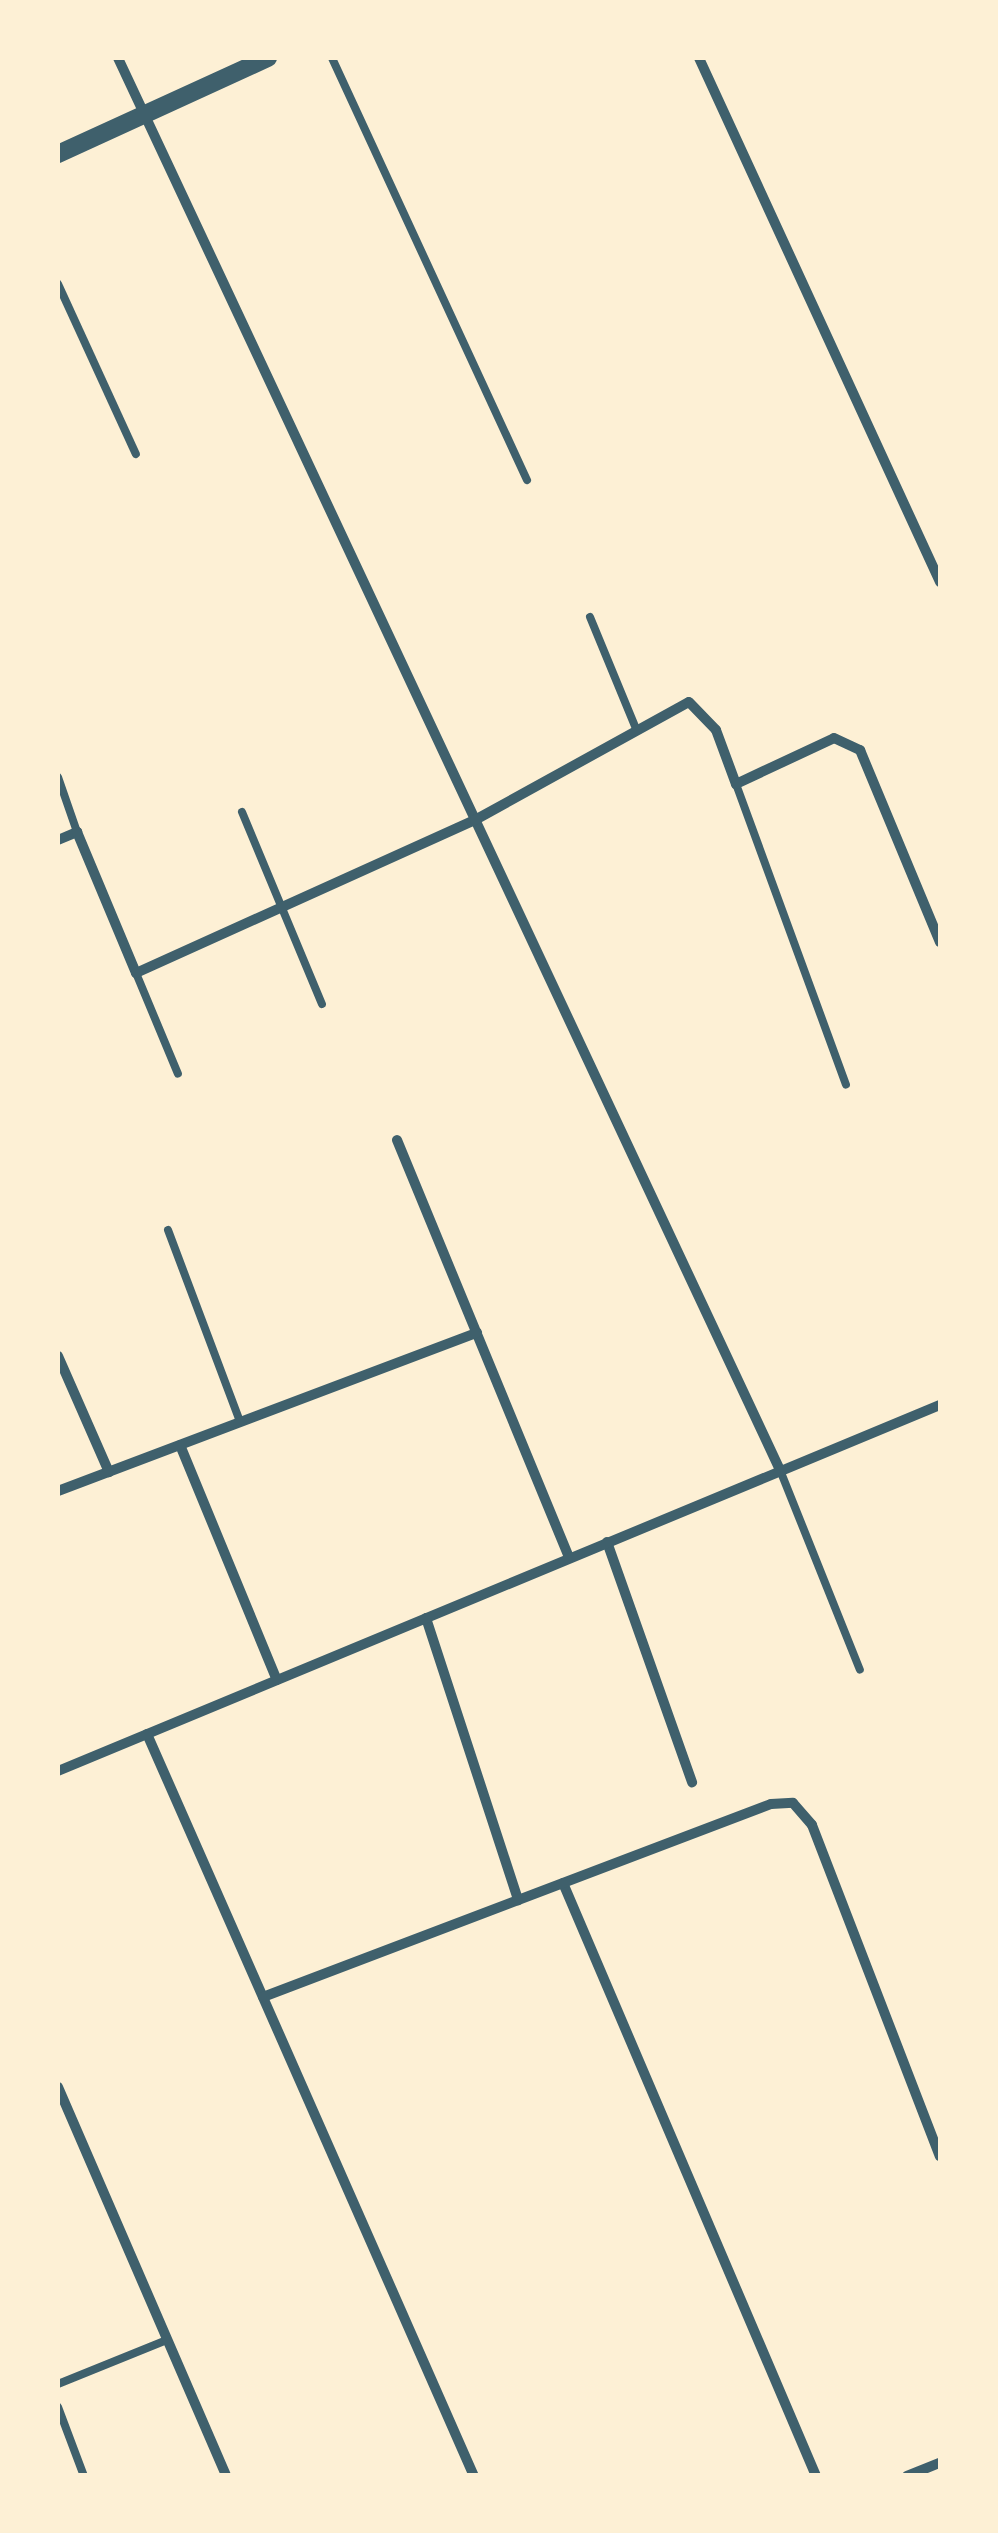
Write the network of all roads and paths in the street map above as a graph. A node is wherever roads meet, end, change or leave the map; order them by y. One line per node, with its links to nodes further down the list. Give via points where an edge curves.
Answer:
1 (118, 58): 5 (street)
2 (268, 58): 5 (street)
3 (332, 58): 9 (lane)
4 (699, 58): 10 (street)
5 (145, 112): 6 (street); 16 (street)
6 (58, 154)
7 (58, 284): 8 (lane)
8 (136, 454)
9 (528, 480)
10 (940, 582)
11 (590, 617): 12 (lane)
12 (637, 731): 14 (street, via 689,702 716,730); 16 (street)
13 (58, 776): 17 (lane)
14 (736, 784): 20 (street, via 834,738 860,750); 24 (lane)
15 (242, 812): 19 (lane)
16 (475, 820): 19 (street); 32 (street)
17 (77, 832): 18 (street); 21 (street)
18 (58, 840)
19 (280, 908): 21 (street); 22 (lane)
20 (940, 942)
21 (136, 973): 23 (lane)
22 (322, 1004)
23 (178, 1074)
24 (846, 1084)
25 (397, 1140): 27 (street)
26 (168, 1230): 30 (lane)
27 (477, 1333): 30 (street); 36 (street)
28 (58, 1356): 33 (street)
29 (940, 1406): 32 (street)
30 (240, 1422): 31 (street)
31 (180, 1446): 33 (street); 39 (street)
32 (780, 1470): 35 (street); 38 (lane)
33 (109, 1472): 34 (street)
34 (58, 1492)
35 (607, 1542): 36 (street); 42 (street)
36 (570, 1558): 37 (street)
37 (426, 1618): 39 (street); 44 (street)
38 (860, 1670)
39 (277, 1680): 40 (street)
40 (147, 1734): 41 (street); 45 (street)
41 (58, 1771)
42 (692, 1782)
43 (563, 1883): 44 (street); 47 (street, via 771,1804 794,1803 812,1826); 55 (street)
44 (518, 1900): 45 (street)
45 (263, 1997): 54 (street)
46 (58, 2087): 48 (street)
47 (940, 2156)
48 (167, 2340): 49 (lane); 53 (street)
49 (58, 2384)
50 (58, 2407): 52 (lane)
51 (940, 2463): 56 (street)
52 (84, 2476)
53 (226, 2476)
54 (474, 2476)
55 (816, 2476)
56 (906, 2476)

